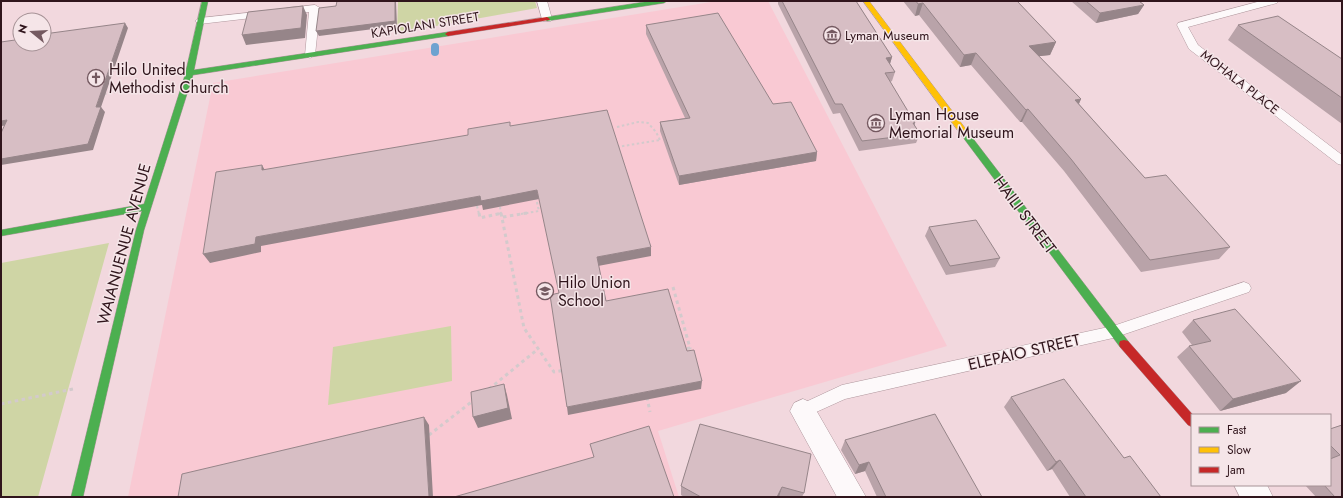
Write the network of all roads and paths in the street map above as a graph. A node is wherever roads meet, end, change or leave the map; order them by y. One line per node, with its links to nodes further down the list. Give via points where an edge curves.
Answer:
1 (205, 1): 7 (street, WAIANUENUE AVENUE)
2 (542, 1): 6 (lane)
3 (664, 1): 6 (street, KAPIOLANI STREET)
4 (866, 1): 24 (street, HAILI STREET)
5 (1273, 1): 14 (lane, MOHALA PLACE, via 1182,25 1193,47)
6 (547, 19): 8 (street, KAPIOLANI STREET)
7 (200, 21): 8 (lane, via 315,8); 9 (street, WAIANUENUE AVENUE)
8 (310, 55): 9 (street, KAPIOLANI STREET)
9 (190, 73): 17 (street, WAIANUENUE AVENUE)
10 (163, 84): 11 (path)
11 (98, 95)
12 (617, 127): 13 (path, via 650,123 661,139)
13 (617, 147)
14 (1342, 161)
15 (534, 191): 20 (path, via 539,211)
16 (477, 206): 19 (path, via 480,218)
17 (147, 207): 21 (street); 38 (street, WAIANUENUE AVENUE)
18 (500, 207): 19 (path)
19 (502, 213): 20 (path)
20 (503, 218): 25 (path, via 524,328)
21 (1, 233)
22 (673, 287): 26 (path, via 690,348)
23 (1244, 288): 24 (lane, ELEPAIO STREET)
24 (1113, 332): 33 (lane, ELEPAIO STREET, via 842,392); 35 (street, HAILI STREET)
25 (538, 349): 27 (path, via 554,372); 29 (path)
26 (683, 349)
27 (569, 370)
28 (73, 389): 32 (path)
29 (484, 392)
30 (645, 392): 34 (path)
31 (478, 397): 36 (path)
32 (1, 404)
33 (803, 411): 39 (street)
34 (650, 412)
35 (1191, 421)
36 (429, 436)
37 (1249, 486): 40 (street)
38 (77, 497)
39 (852, 497)
40 (1259, 497)

